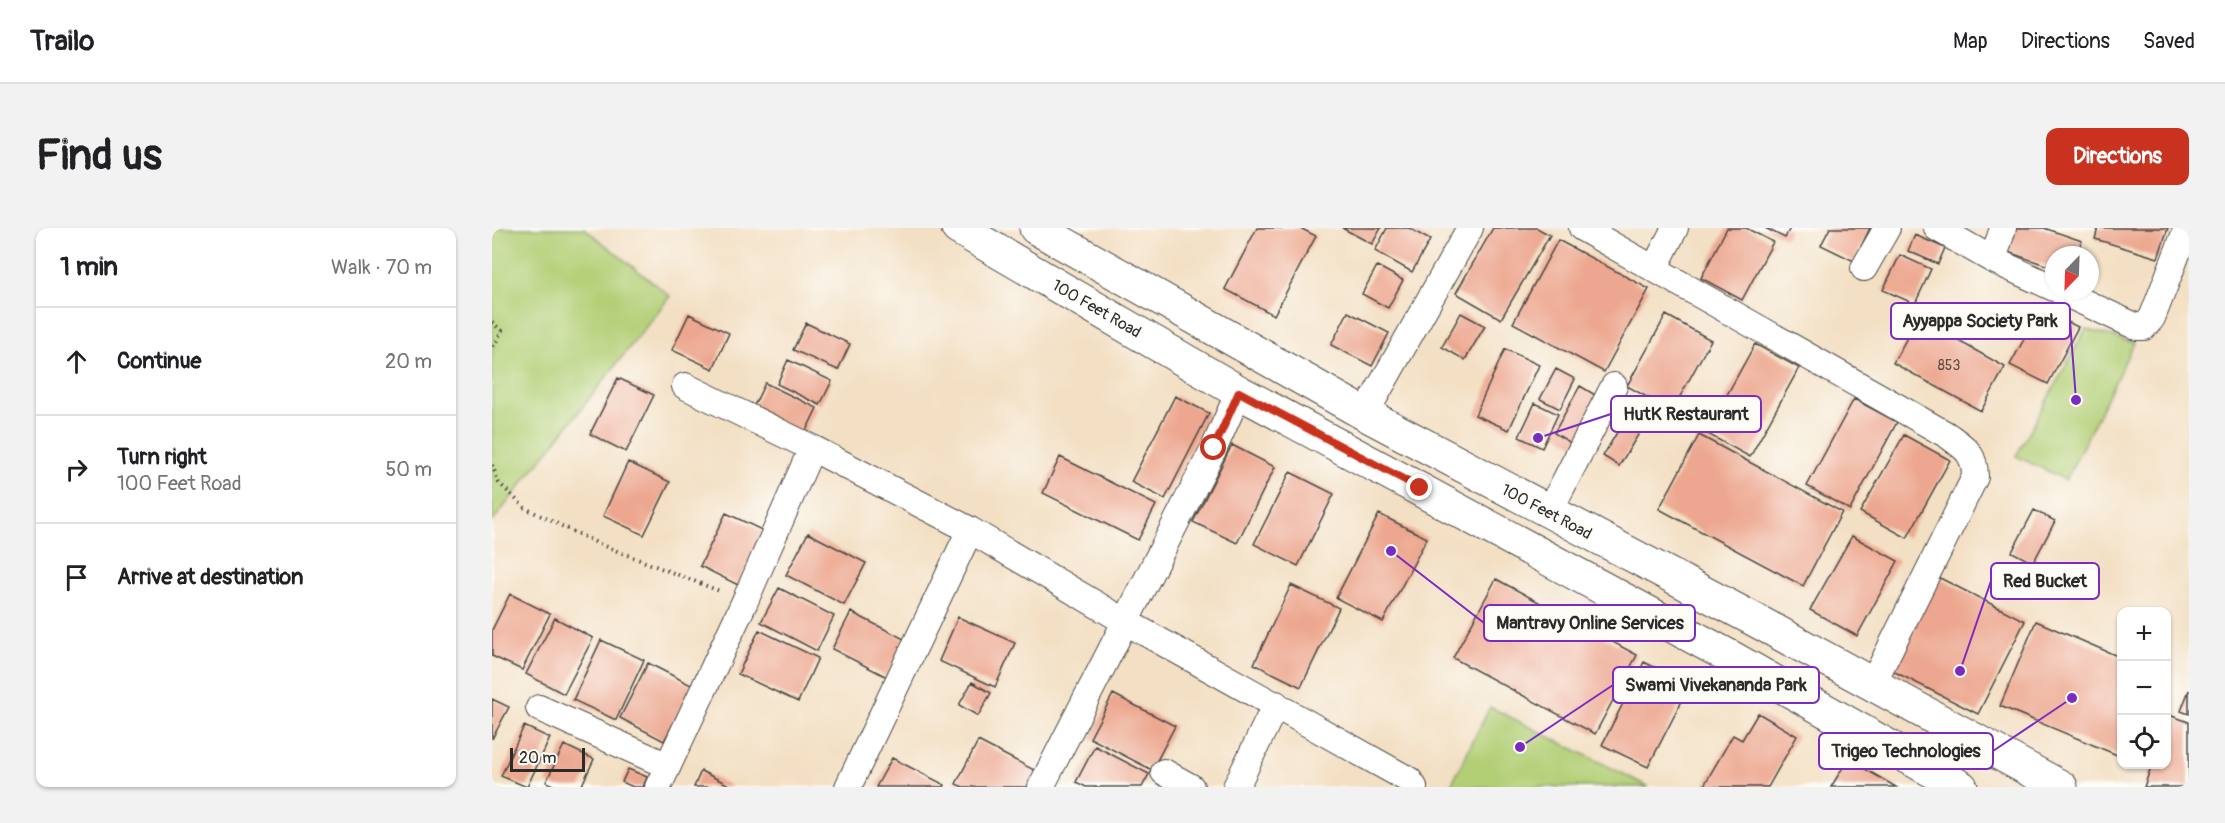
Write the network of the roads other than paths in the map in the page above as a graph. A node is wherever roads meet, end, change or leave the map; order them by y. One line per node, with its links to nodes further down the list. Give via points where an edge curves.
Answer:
1 (958, 228): 17 (main road, 100 Feet Road)
2 (1036, 228): 18 (main road, 100 Feet Road)
3 (1470, 228): 18 (street)
4 (1582, 228): 12 (street)
5 (1675, 228): 12 (street)
6 (1887, 228): 11 (street)
7 (1937, 228): 10 (street)
8 (2003, 228): 10 (street)
9 (2187, 228): 14 (street, via 2148,324 2137,327)
10 (1993, 260): 13 (street)
11 (1864, 268)
12 (1654, 269): 25 (street, via 1947,435 1965,448 1975,463 1975,477)
13 (2045, 284)
14 (2079, 300)
15 (685, 386): 19 (street)
16 (1614, 386): 20 (street)
17 (1239, 392): 23 (street); 24 (main road, 100 Feet Road)
18 (1365, 414): 20 (main road, 100 Feet Road)
19 (812, 448): 21 (street); 29 (street)
20 (1549, 512): 22 (main road, 100 Feet Road)
21 (970, 530): 23 (street); 30 (street)
22 (1755, 620): 24 (main road); 25 (main road, 100 Feet Road)
23 (1126, 622): 26 (street); 31 (street)
24 (1734, 659): 35 (main road, 100 Feet Road)
25 (1873, 683): 36 (main road, 100 Feet Road)
26 (1276, 704): 33 (street); 34 (street, via 1409,780)
27 (539, 708): 29 (street)
28 (1164, 772): 32 (street)
29 (663, 777)
30 (848, 787)
31 (1041, 787)
32 (1191, 787)
33 (1236, 787)
34 (1414, 787)
35 (1961, 787)
36 (2061, 787)

